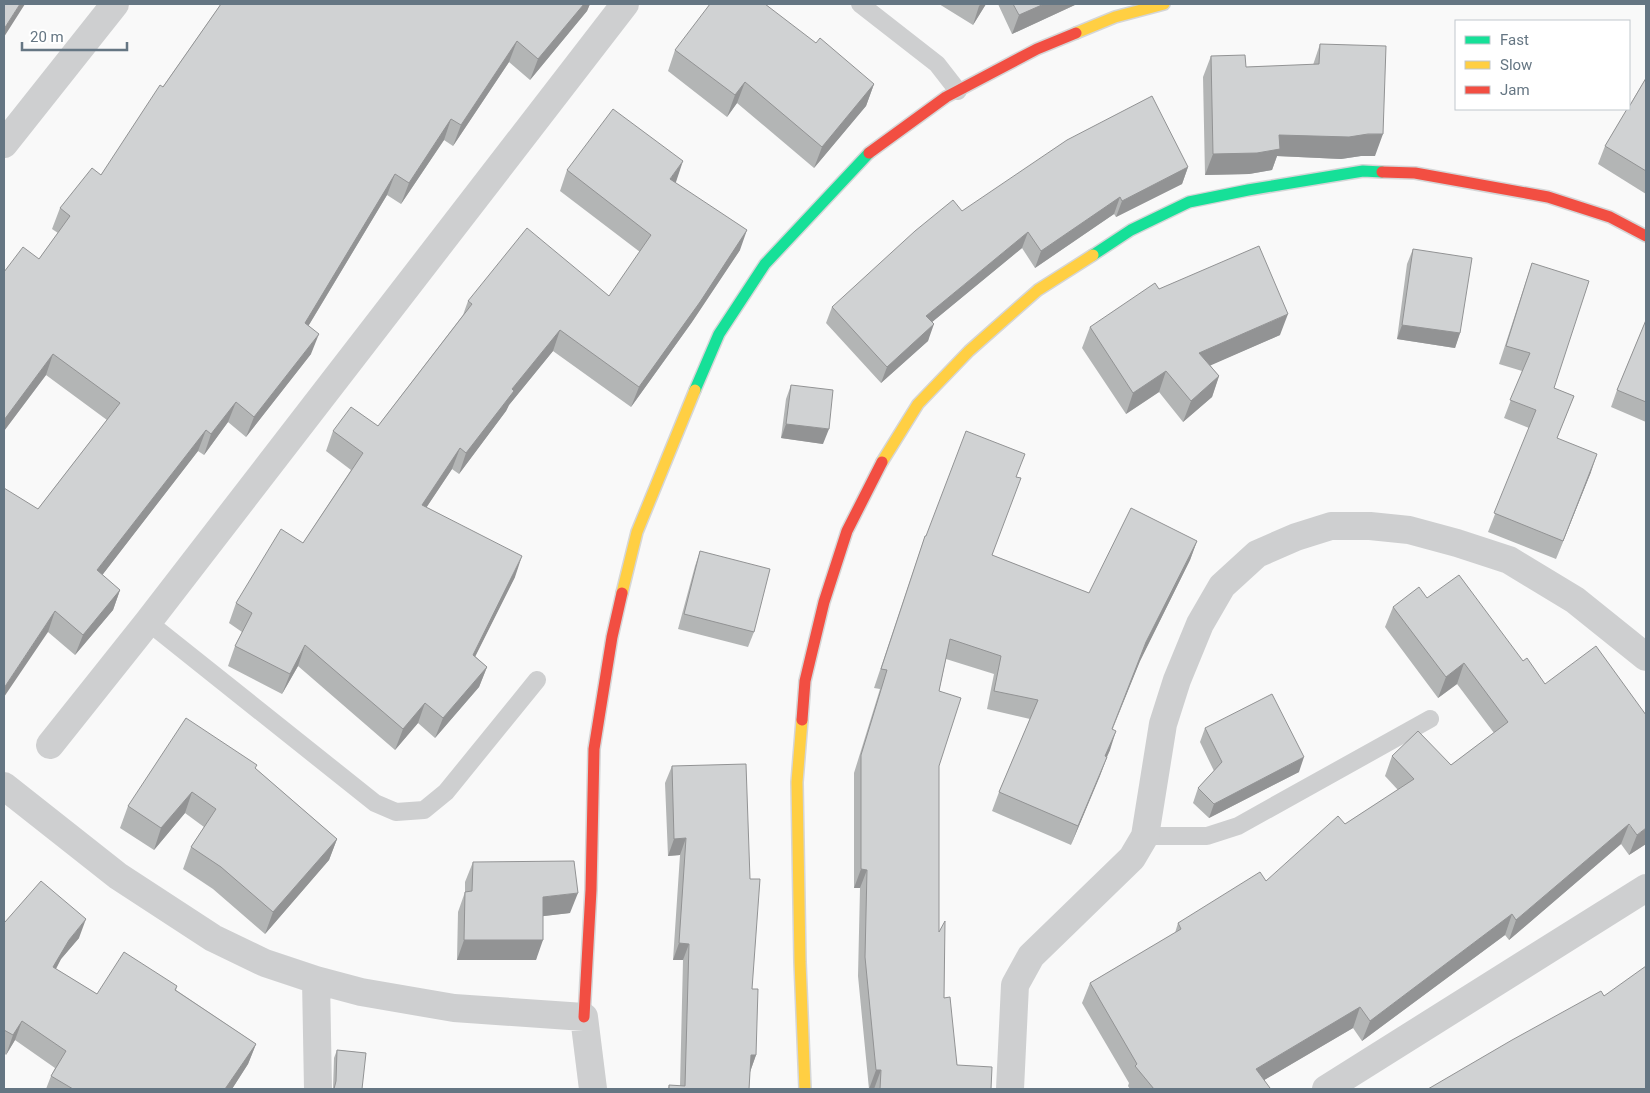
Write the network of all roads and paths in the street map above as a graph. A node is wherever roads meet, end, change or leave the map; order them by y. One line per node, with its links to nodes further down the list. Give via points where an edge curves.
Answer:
1 (115, 4): 6 (street)
2 (625, 4): 8 (street)
3 (860, 4): 5 (lane, via 936,64)
4 (1164, 4): 5 (street, via 1115,17 1037,49)
5 (958, 91): 17 (street, via 864,157 765,264 719,334 682,418 637,532 612,637 601,702 594,749)
6 (4, 144)
7 (1646, 236): 20 (street, via 1610,217 1548,197 1415,174 1363,171 1248,190 1189,202 1131,230 1038,290 969,351 918,404 883,460 847,531 824,602 806,681 797,782)
8 (148, 622): 10 (lane, via 376,804 396,812 424,810 446,792); 12 (street)
9 (1646, 657): 14 (street, via 1575,600 1509,560 1408,530 1331,526 1296,537 1257,554 1222,586 1200,624 1163,724)
10 (537, 680)
11 (1430, 719): 14 (lane, via 1238,826 1207,836)
12 (50, 745)
13 (4, 786): 16 (street, via 118,876 212,938 265,963)
14 (1145, 836): 21 (street, via 1132,858 1031,956 1023,970 1015,985)
15 (1646, 888): 22 (street)
16 (316, 980): 17 (street, via 361,992 454,1008); 18 (street)
17 (584, 1017): 19 (street)
18 (318, 1089)
19 (592, 1089)
20 (805, 1089)
21 (1010, 1089)
22 (1326, 1089)

